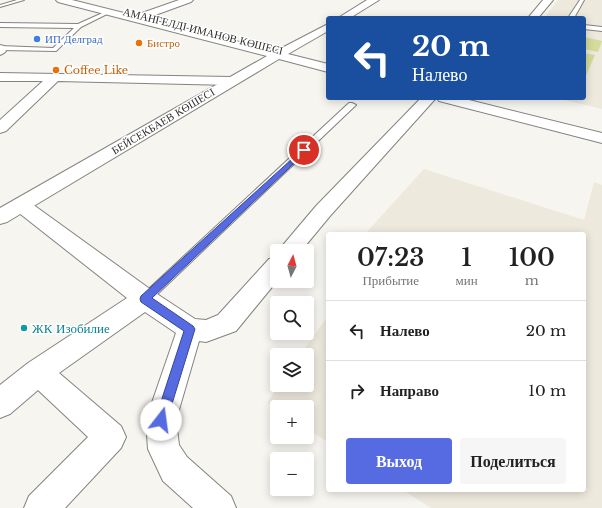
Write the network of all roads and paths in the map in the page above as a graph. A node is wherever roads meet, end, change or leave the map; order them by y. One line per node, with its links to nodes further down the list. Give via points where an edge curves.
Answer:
1 (22, 0): 8 (lane)
2 (60, 0): 9 (street, АМАНГЕЛДІ ИМАНОВ КӨШЕСІ)
3 (79, 0): 10 (street, АМАНГЕЛДІ ИМАНОВ КӨШЕСІ)
4 (188, 0): 10 (street)
5 (374, 0): 11 (street)
6 (548, 0): 12 (street)
7 (582, 0): 13 (lane)
8 (0, 6)
9 (109, 12): 15 (lane); 21 (street, АМАНГЕЛДІ ИМАНОВ КӨШЕСІ)
10 (143, 16): 21 (street, АМАНГЕЛДІ ИМАНОВ КӨШЕСІ)
11 (346, 16)
12 (535, 16)
13 (572, 16)
14 (0, 25): 15 (lane)
15 (80, 26): 19 (lane, via 54,50)
16 (586, 26): 18 (lane)
17 (326, 28): 21 (street, БЕЙСЕКБАЕВ КӨШЕСІ)
18 (602, 29)
19 (0, 48): 20 (street)
20 (0, 51)
21 (282, 54): 22 (street, АМАНГЕЛДІ ИМАНОВ КӨШЕСІ); 23 (street, АМАНГЕЛДІ ИМАНОВ КӨШЕСІ); 26 (street, БЕЙСЕКБАЕВ КӨШЕСІ)
22 (326, 62)
23 (326, 67)
24 (0, 77): 25 (street)
25 (55, 77): 26 (street); 31 (street)
26 (231, 81): 34 (street, БЕЙСЕКБАЕВ КӨШЕСІ)
27 (427, 100): 36 (street)
28 (452, 100): 33 (street)
29 (484, 100): 32 (street)
30 (352, 105): 38 (lane)
31 (0, 128)
32 (602, 130)
33 (602, 138)
34 (21, 205): 35 (street, БЕЙСЕКБАЕВ КӨШЕСІ); 38 (street)
35 (0, 217)
36 (295, 244)
37 (270, 273): 39 (street, via 228,323 206,331)
38 (145, 299): 39 (street); 40 (street)
39 (190, 329): 43 (street, via 161,420 164,449 175,469)
40 (38, 372): 41 (street); 42 (street, via 110,437)
41 (0, 404)
42 (41, 508)
43 (219, 508)

